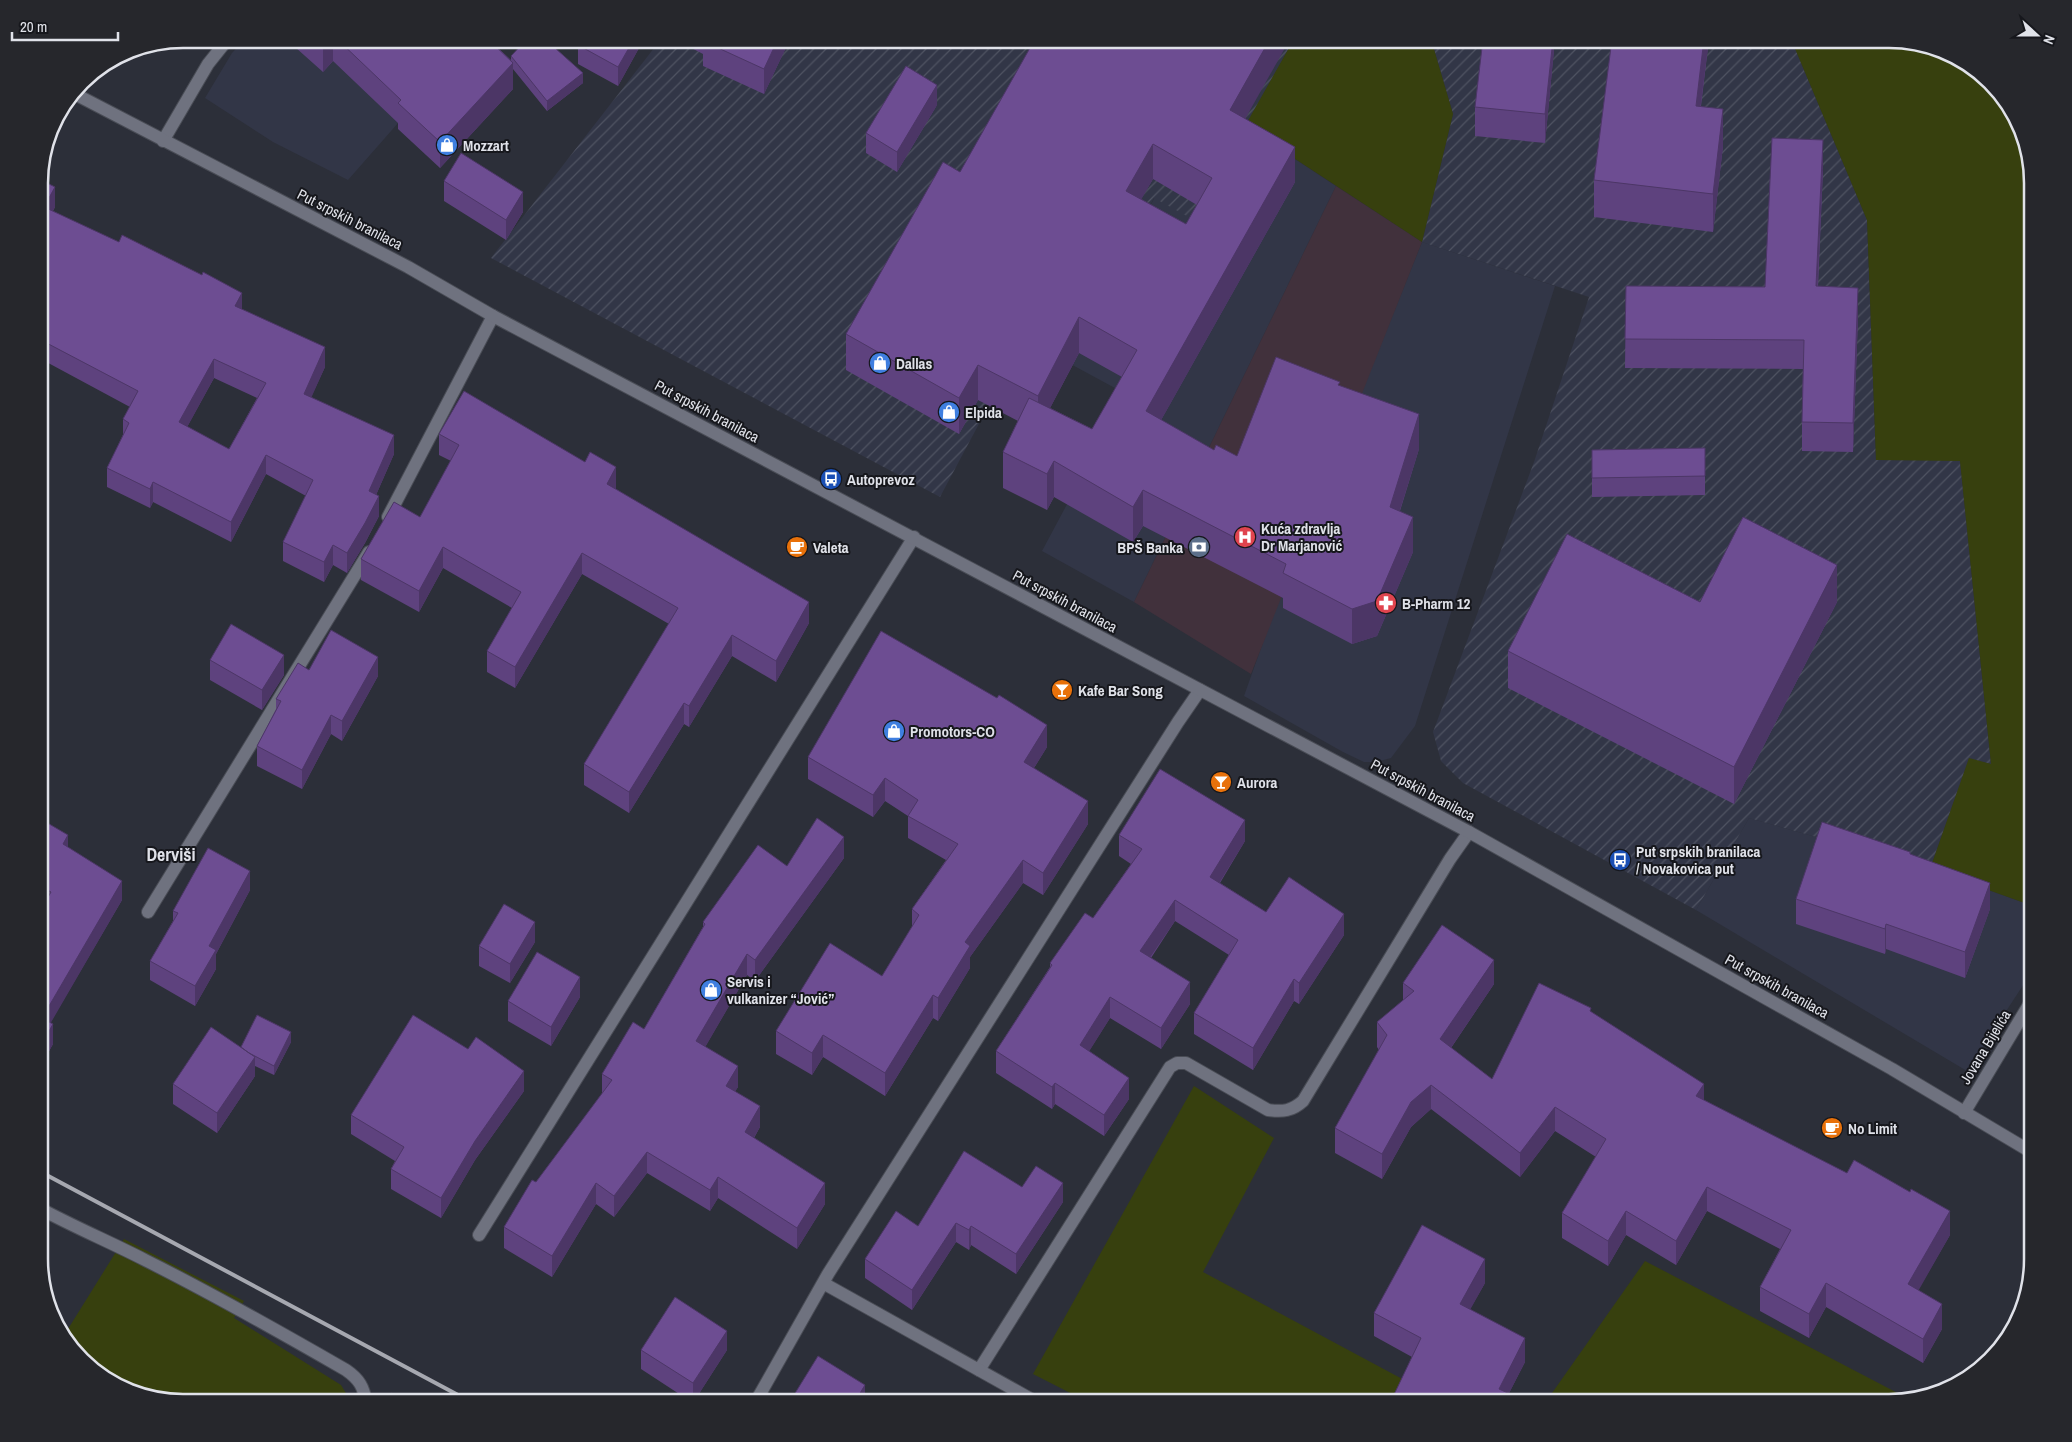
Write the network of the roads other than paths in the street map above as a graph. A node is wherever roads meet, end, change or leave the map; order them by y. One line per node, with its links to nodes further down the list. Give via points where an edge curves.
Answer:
1 (221, 48): 3 (street)
2 (79, 96): 3 (street, Put srpskih branilaca)
3 (163, 141): 4 (street, Put srpskih branilaca, via 408,267)
4 (494, 316): 5 (street, Put srpskih branilaca); 8 (street, via 379,534)
5 (914, 537): 6 (street, Put srpskih branilaca); 13 (street)
6 (1200, 690): 7 (street, Put srpskih branilaca); 14 (street)
7 (1469, 832): 10 (street, Put srpskih branilaca, via 1892,1069); 15 (street, via 1303,1101 1282,1112 1268,1110 1186,1063 1170,1067)
8 (148, 912)
9 (2024, 1013): 10 (street, Jovana Bijelića)
10 (1964, 1113): 11 (street, Put srpskih branilaca)
11 (2024, 1148)
12 (48, 1213): 16 (street, via 239,1309 346,1370 359,1380)
13 (479, 1235)
14 (824, 1283): 15 (street); 17 (street)
15 (980, 1370): 18 (street)
16 (364, 1394)
17 (760, 1394)
18 (1022, 1394)

